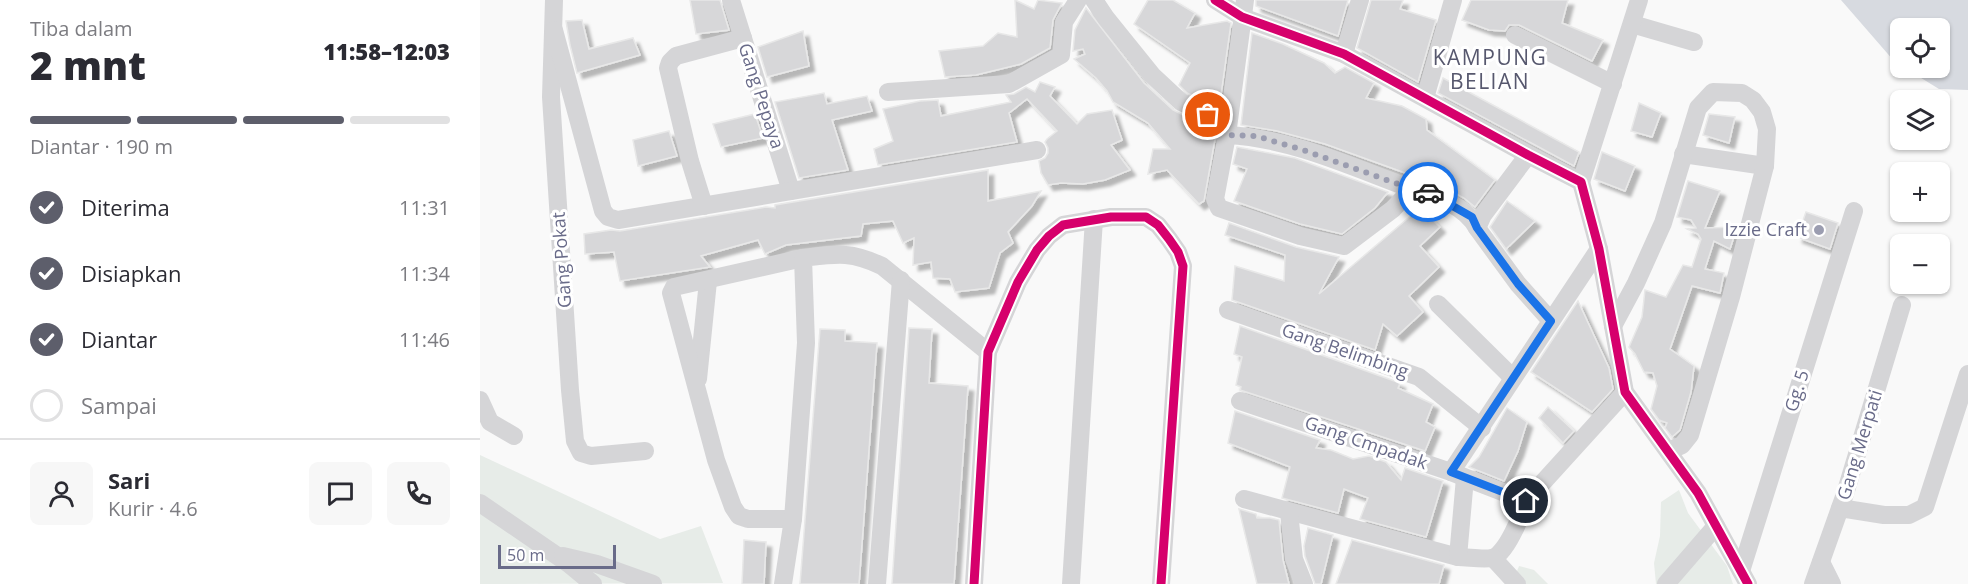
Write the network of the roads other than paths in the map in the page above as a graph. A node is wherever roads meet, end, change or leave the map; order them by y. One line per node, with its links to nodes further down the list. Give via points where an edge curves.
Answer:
1 (554, 0): 11 (street, Gang Pokat)
2 (731, 0): 13 (street, Gang Pepaya)
3 (1078, 0): 17 (street, via 1064,22 1061,55 1009,84)
4 (1095, 0): 21 (street, via 1152,75 1181,102 1208,115)
5 (1215, 0): 9 (street)
6 (1360, 0): 15 (street)
7 (1453, 0): 20 (street)
8 (1638, 0): 10 (street)
9 (1243, 8): 15 (street); 21 (street)
10 (1632, 24): 14 (street); 16 (street)
11 (554, 30): 18 (street); 19 (street, Gang Pokat)
12 (1515, 35): 16 (street)
13 (743, 38): 28 (street, Gang Pepaya); 29 (street, via 676,56 668,68)
14 (1694, 42)
15 (1344, 54): 20 (street)
16 (1613, 84): 26 (street)
17 (888, 92)
18 (571, 95): 19 (street); 29 (street, via 603,211 608,217 618,220)
19 (551, 97): 51 (street, Gang Pokat, via 575,441 580,453 591,456)
20 (1425, 98): 24 (street)
21 (1227, 135): 27 (street, via 1256,136 1298,148); 27 (street, via 1217,205 1300,236 1344,246 1393,209)
22 (1037, 150): 28 (street)
23 (1683, 154): 25 (street); 25 (street, via 1698,108 1713,92 1742,93 1754,100 1762,112 1767,129); 41 (street, via 1663,223)
24 (1528, 156): 26 (street); 32 (street)
25 (1766, 166): 52 (street, via 1690,435 1682,445)
26 (1581, 182): 33 (street)
27 (1412, 189): 32 (street, via 1428,192 1472,217)
28 (791, 191): 29 (street)
29 (704, 206)
30 (1854, 211): 65 (street, Gg. 5)
31 (1094, 219): 42 (street, via 1063,225 1049,236 1018,282); 71 (street); 72 (street, via 1146,217 1169,238 1183,266)
32 (1477, 228): 40 (street)
33 (1599, 249): 40 (street); 41 (street)
34 (803, 258): 35 (street, via 842,253 865,258); 36 (street); 59 (street, via 806,343)
35 (902, 280): 42 (street); 69 (street)
36 (708, 281): 45 (street); 45 (street, via 674,287 671,293)
37 (1438, 304): 44 (street)
38 (1902, 305): 57 (street, Gang Merpati)
39 (1228, 310): 49 (street, Gang Belimbing, via 1419,377)
40 (1551, 321): 44 (street)
41 (1613, 326): 46 (street)
42 (988, 352): 70 (street)
43 (1968, 374): 57 (street, via 1925,507 1909,515)
44 (1513, 378): 49 (street)
45 (697, 390): 59 (street, via 716,460 739,516)
46 (1625, 392): 52 (street); 55 (street)
47 (480, 400): 50 (street, via 490,422)
48 (1240, 401): 53 (street, Gang Cmpadak)
49 (1482, 428): 53 (street)
50 (514, 436)
51 (645, 451)
52 (1669, 451): 60 (street)
53 (1458, 475): 55 (street, Gang Cmpadak); 62 (street)
54 (1244, 499): 58 (street)
55 (1526, 501): 63 (street, via 1520,520)
56 (480, 503): 61 (street)
57 (1840, 508): 64 (street, Gang Merpati)
58 (1289, 512): 62 (street); 73 (street, via 1294,559)
59 (793, 519): 68 (street)
60 (1716, 526): 65 (street); 75 (street)
61 (553, 553): 66 (street); 67 (street)
62 (1458, 557): 63 (street)
63 (1493, 558): 74 (street)
64 (1821, 562): 76 (street, Gang Merpati); 77 (street)
65 (1745, 578)
66 (593, 584)
67 (652, 584)
68 (783, 584)
69 (877, 584)
70 (974, 584)
71 (1071, 584)
72 (1161, 584)
73 (1304, 584)
74 (1517, 584)
75 (1666, 584)
76 (1813, 584)
77 (1832, 584)

